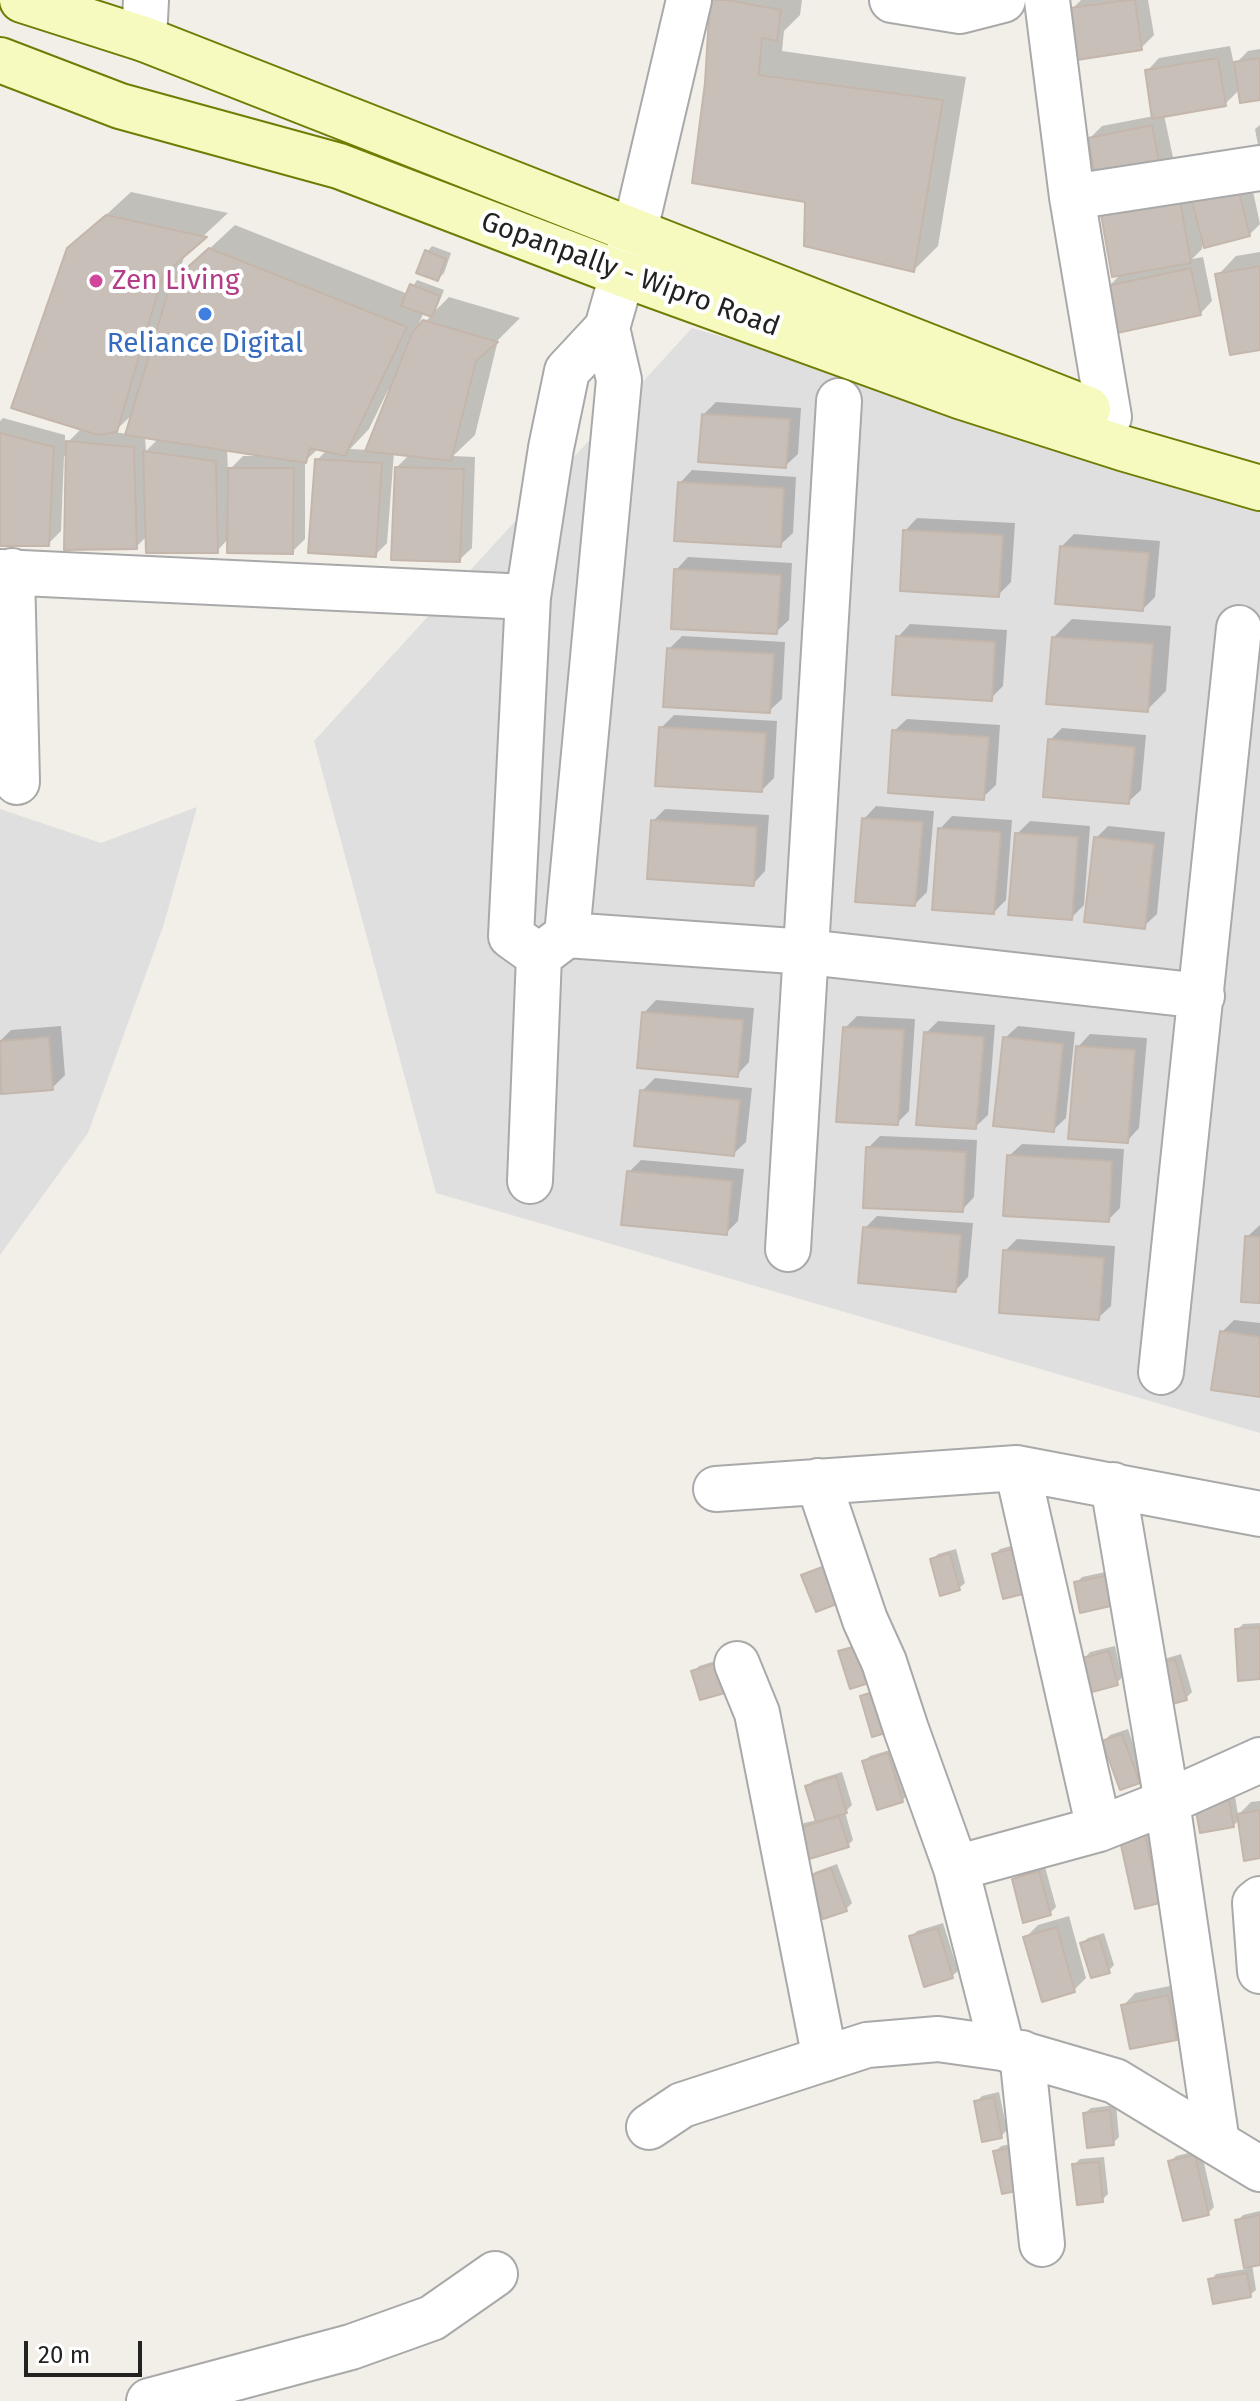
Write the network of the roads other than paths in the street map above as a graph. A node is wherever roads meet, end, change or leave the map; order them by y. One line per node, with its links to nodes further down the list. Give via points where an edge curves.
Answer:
1 (22, 0): 6 (main road, Gopanpally - Wipro Road)
2 (689, 0): 11 (street)
3 (892, 0): 4 (street, via 960,11)
4 (1003, 0)
5 (1047, 0): 10 (street)
6 (84, 10): 7 (main road, Gopanpally - Wipro Road)
7 (145, 20): 11 (main road, Gopanpally - Wipro Road)
8 (0, 60): 12 (main road, Gopanpally - Wipro Road, via 120,106 339,166)
9 (1260, 168): 10 (street)
10 (1072, 197): 15 (street)
11 (635, 230): 12 (street); 15 (main road, Gopanpally - Wipro Road)
12 (622, 274): 13 (street); 17 (main road, Gopanpally - Wipro Road, via 962,397)
13 (607, 328): 19 (street, via 567,371); 22 (street, via 619,380)
14 (839, 401): 23 (street)
15 (1109, 417): 16 (main road, Gopanpally - Wipro Road)
16 (1260, 461)
17 (1260, 488)
18 (6, 572): 19 (street); 21 (street)
19 (528, 597): 22 (street, via 511,936)
20 (1239, 628): 24 (street)
21 (17, 782)
22 (553, 945): 23 (street); 25 (street)
23 (807, 952): 24 (street); 26 (street)
24 (1202, 996): 27 (street)
25 (530, 1181)
26 (788, 1249)
27 (1161, 1372)
28 (1017, 1468): 29 (street); 30 (street); 36 (street)
29 (818, 1481): 31 (street); 37 (street)
30 (1113, 1485): 32 (street); 35 (street)
31 (716, 1489)
32 (1260, 1514)
33 (737, 1664): 41 (street, via 757,1713)
34 (1260, 1760): 35 (street)
35 (1167, 1802): 36 (street); 43 (street)
36 (1099, 1829): 37 (street)
37 (956, 1868): 40 (street)
38 (1260, 1899): 39 (street, via 1255,1903)
39 (1260, 1971)
40 (1012, 2051): 41 (street, via 938,2039 867,2045); 43 (street, via 1115,2081); 45 (street)
41 (825, 2059): 42 (street, via 682,2105)
42 (649, 2127)
43 (1217, 2143): 44 (street)
44 (1260, 2169)
45 (1042, 2244)
46 (495, 2274): 47 (street, via 432,2318 351,2347)
47 (149, 2401)

